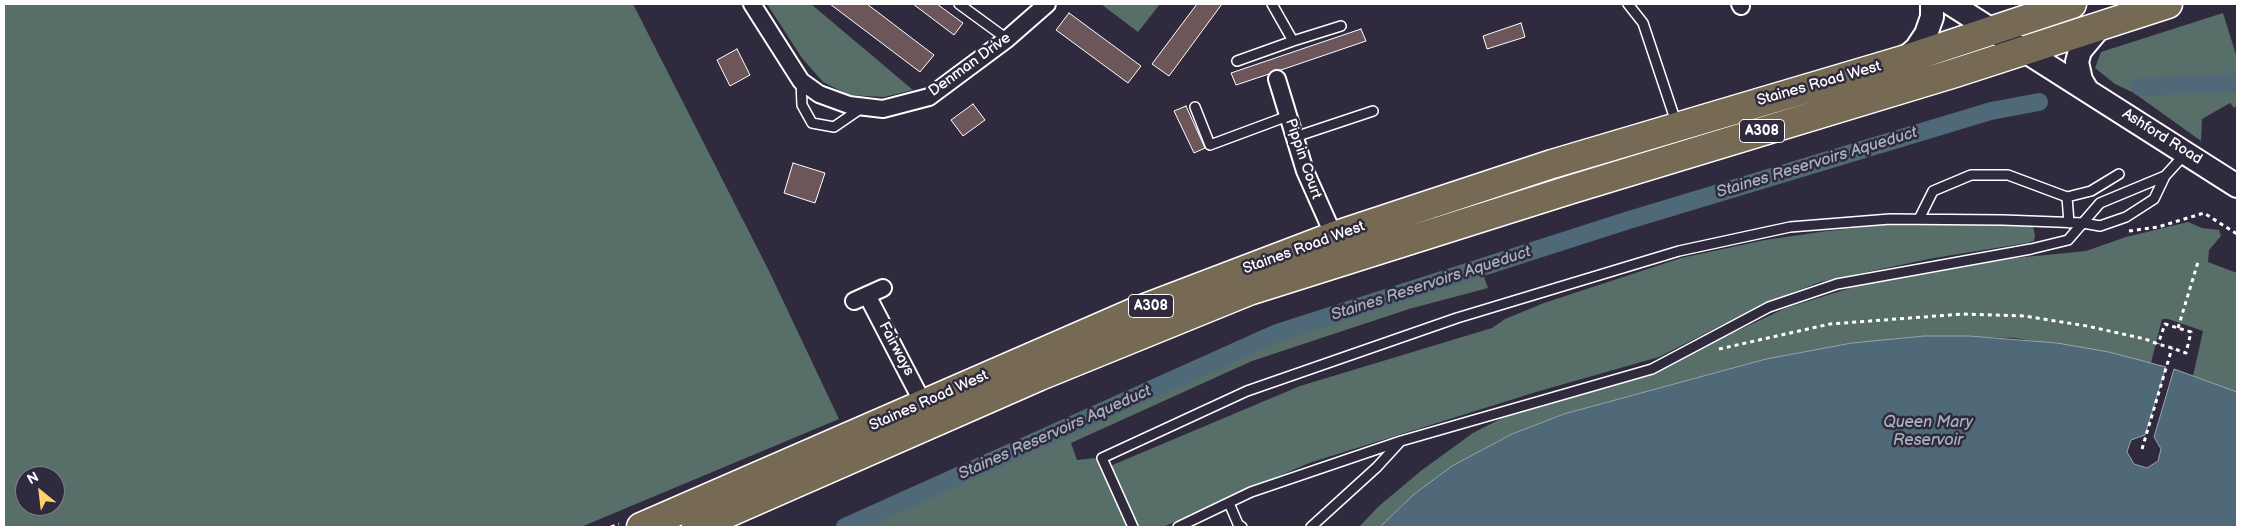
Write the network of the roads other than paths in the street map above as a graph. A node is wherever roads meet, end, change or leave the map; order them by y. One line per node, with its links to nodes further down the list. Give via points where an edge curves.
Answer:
1 (752, 4): 20 (street, Denman Drive)
2 (958, 4): 14 (lane)
3 (1047, 4): 14 (street, Denman Drive)
4 (1272, 4): 15 (lane)
5 (1628, 4): 26 (lane, via 1643,23)
6 (1932, 4): 18 (street, via 1932,17 1926,34 1916,50)
7 (1951, 4): 13 (street, Ashford Road)
8 (2072, 4): 10 (highway, A308)
9 (2168, 4): 12 (highway, A308)
10 (2044, 8): 13 (highway, A308)
11 (1341, 26): 15 (lane)
12 (2101, 26): 16 (highway, A308); 21 (street, via 2080,51 2077,62 2080,80)
13 (1990, 31): 16 (street, Ashford Road); 18 (highway, Staines Road West / A308)
14 (1007, 39): 22 (street, Denman Drive, via 929,97 883,109)
15 (1293, 41): 17 (lane)
16 (2024, 51): 21 (street, Ashford Road); 42 (highway, Staines Road West / A308, via 1249,291 1040,376)
17 (1237, 60)
18 (1903, 60): 26 (highway, Staines Road West / A308)
19 (1277, 79): 25 (street, Pippin Court)
20 (801, 81): 22 (street, Denman Drive, via 819,94); 22 (lane, via 802,105 812,123 834,126)
21 (2087, 90): 28 (street, Ashford Road)
22 (863, 107)
23 (1195, 107): 25 (lane, via 1210,145)
24 (1373, 111): 27 (lane)
25 (1288, 116): 27 (street, Pippin Court)
26 (1677, 126): 36 (highway, Staines Road West / A308)
27 (1295, 137): 36 (street, Pippin Court, via 1314,196)
28 (2186, 152): 30 (lane); 31 (street, Ashford Road)
29 (2119, 174): 32 (lane, via 2091,191)
30 (2166, 176): 35 (lane, via 2100,203); 35 (lane, via 2154,199 2126,217 2100,226)
31 (2237, 186)
32 (2067, 197): 33 (lane, via 2008,175 1971,175 1933,191); 34 (lane)
33 (1919, 219): 34 (lane); 43 (lane, via 1790,227 1679,251 1457,318 1247,392 1102,458)
34 (2069, 223): 35 (lane)
35 (2084, 223): 39 (lane, via 2068,240 2032,249 1837,284 1768,307 1652,370)
36 (1334, 236): 38 (highway, Staines Road West / A308, via 1137,311)
37 (883, 288): 38 (street, Fairways, via 861,298)
38 (923, 403): 41 (highway, Staines Road West / A308)
39 (1401, 441): 40 (lane, via 1251,492); 46 (lane)
40 (1229, 503): 44 (lane); 45 (lane)
41 (641, 527)
42 (696, 527)
43 (1133, 527)
44 (1178, 527)
45 (1242, 527)
46 (1311, 527)

